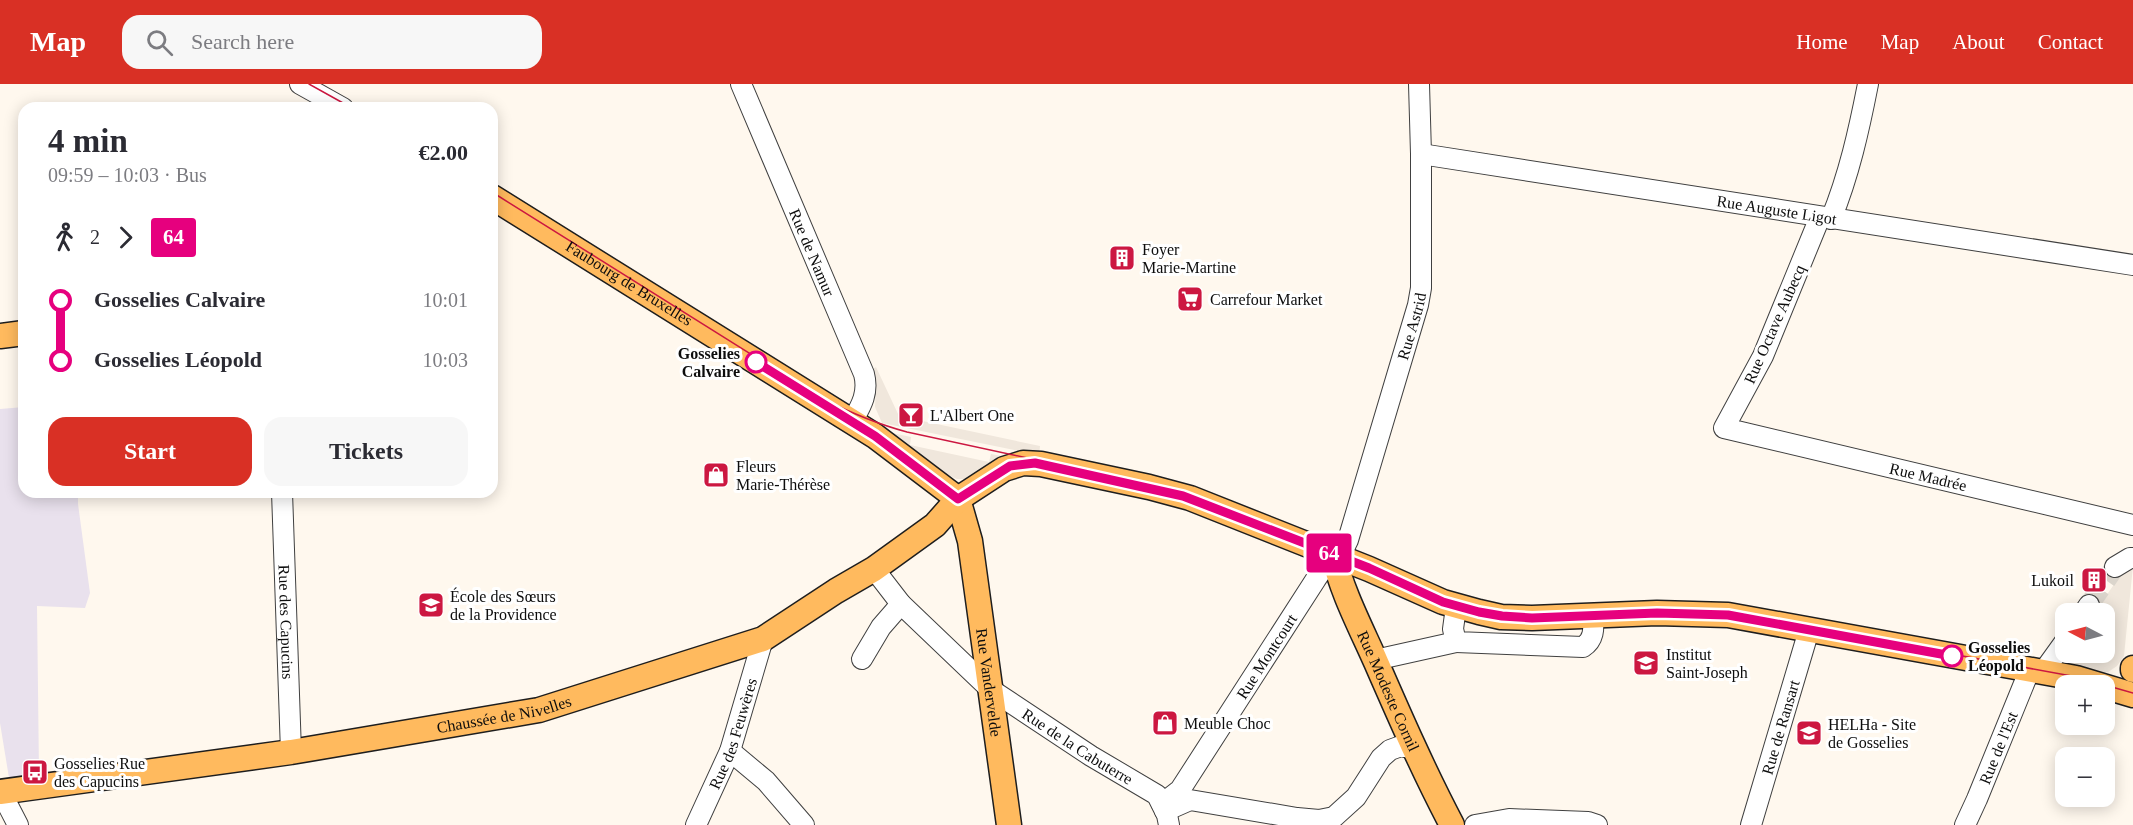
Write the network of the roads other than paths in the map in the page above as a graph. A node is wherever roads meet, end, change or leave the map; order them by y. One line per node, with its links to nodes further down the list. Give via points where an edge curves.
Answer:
1 (300, 84): 5 (street)
2 (741, 84): 12 (street, Rue de Namur, via 864,374 865,395)
3 (1419, 84): 6 (street, Rue Astrid)
4 (1868, 84): 8 (street, Rue Octave Aubecq, via 1841,194)
5 (332, 102)
6 (1421, 154): 8 (street, Rue Auguste Ligot); 17 (street, Rue Astrid, via 1418,305 1348,540)
7 (498, 201): 12 (main road, Faubourg de Bruxelles)
8 (1826, 218): 9 (street, Rue Auguste Ligot); 13 (street, Rue Octave Aubecq, via 1763,356)
9 (2133, 265)
10 (18, 334): 11 (main road)
11 (0, 336)
12 (852, 422): 15 (main road, Faubourg de Bruxelles)
13 (1724, 428): 16 (street, Rue Madrée)
14 (282, 498): 37 (street, Rue des Capucins)
15 (958, 499): 17 (main road, Chaussée de Nivelles, via 1004,469 1041,464 1176,494); 20 (main road, Chaussée de Nivelles, via 935,525); 33 (main road, Rue Vandervelde, via 970,541)
16 (2133, 525)
17 (1333, 554): 22 (main road); 31 (main road, Rue Modeste Cornil, via 1340,580); 39 (street, Rue Montcourt)
18 (2133, 558): 19 (street)
19 (2115, 567)
20 (874, 569): 21 (street, Rue de la Cabuterre); 25 (main road, Chaussée de Nivelles)
21 (901, 604): 30 (street, via 881,627); 33 (street, Rue de la Cabuterre)
22 (1456, 607): 23 (main road, via 1517,618); 26 (street)
23 (1593, 616): 24 (main road, via 1704,613); 27 (street, via 1592,637)
24 (1809, 630): 32 (main road); 48 (street, Rue de Ransart)
25 (764, 639): 36 (street, Rue des Feuwères); 37 (main road, Chaussée de Nivelles, via 539,710)
26 (1456, 642): 27 (street); 31 (street)
27 (1583, 647): 28 (street)
28 (1607, 648)
29 (2055, 655): 32 (street, Rue de l'Est)
30 (862, 659)
31 (1375, 660): 35 (main road, Rue Modeste Cornil)
32 (2038, 671): 34 (main road, via 2094,682); 49 (street, Rue de l'Est)
33 (990, 689): 40 (street, Rue de la Cabuterre, via 1157,795); 45 (main road, Rue Vandervelde)
34 (2133, 695)
35 (1414, 749): 39 (street, via 1401,746 1390,750 1356,797 1334,817 1326,819 1297,818); 46 (main road, Rue Modeste Cornil)
36 (730, 751): 43 (street, Rue des Feuwères); 44 (street, via 766,781)
37 (291, 752): 38 (main road, Chaussée de Nivelles)
38 (1, 792): 42 (street)
39 (1185, 795): 40 (street)
40 (1165, 814)
41 (1591, 824): 47 (street, via 1509,819)
42 (18, 825)
43 (696, 825)
44 (804, 825)
45 (1009, 825)
46 (1452, 825)
47 (1475, 825)
48 (1751, 825)
49 (1965, 825)

